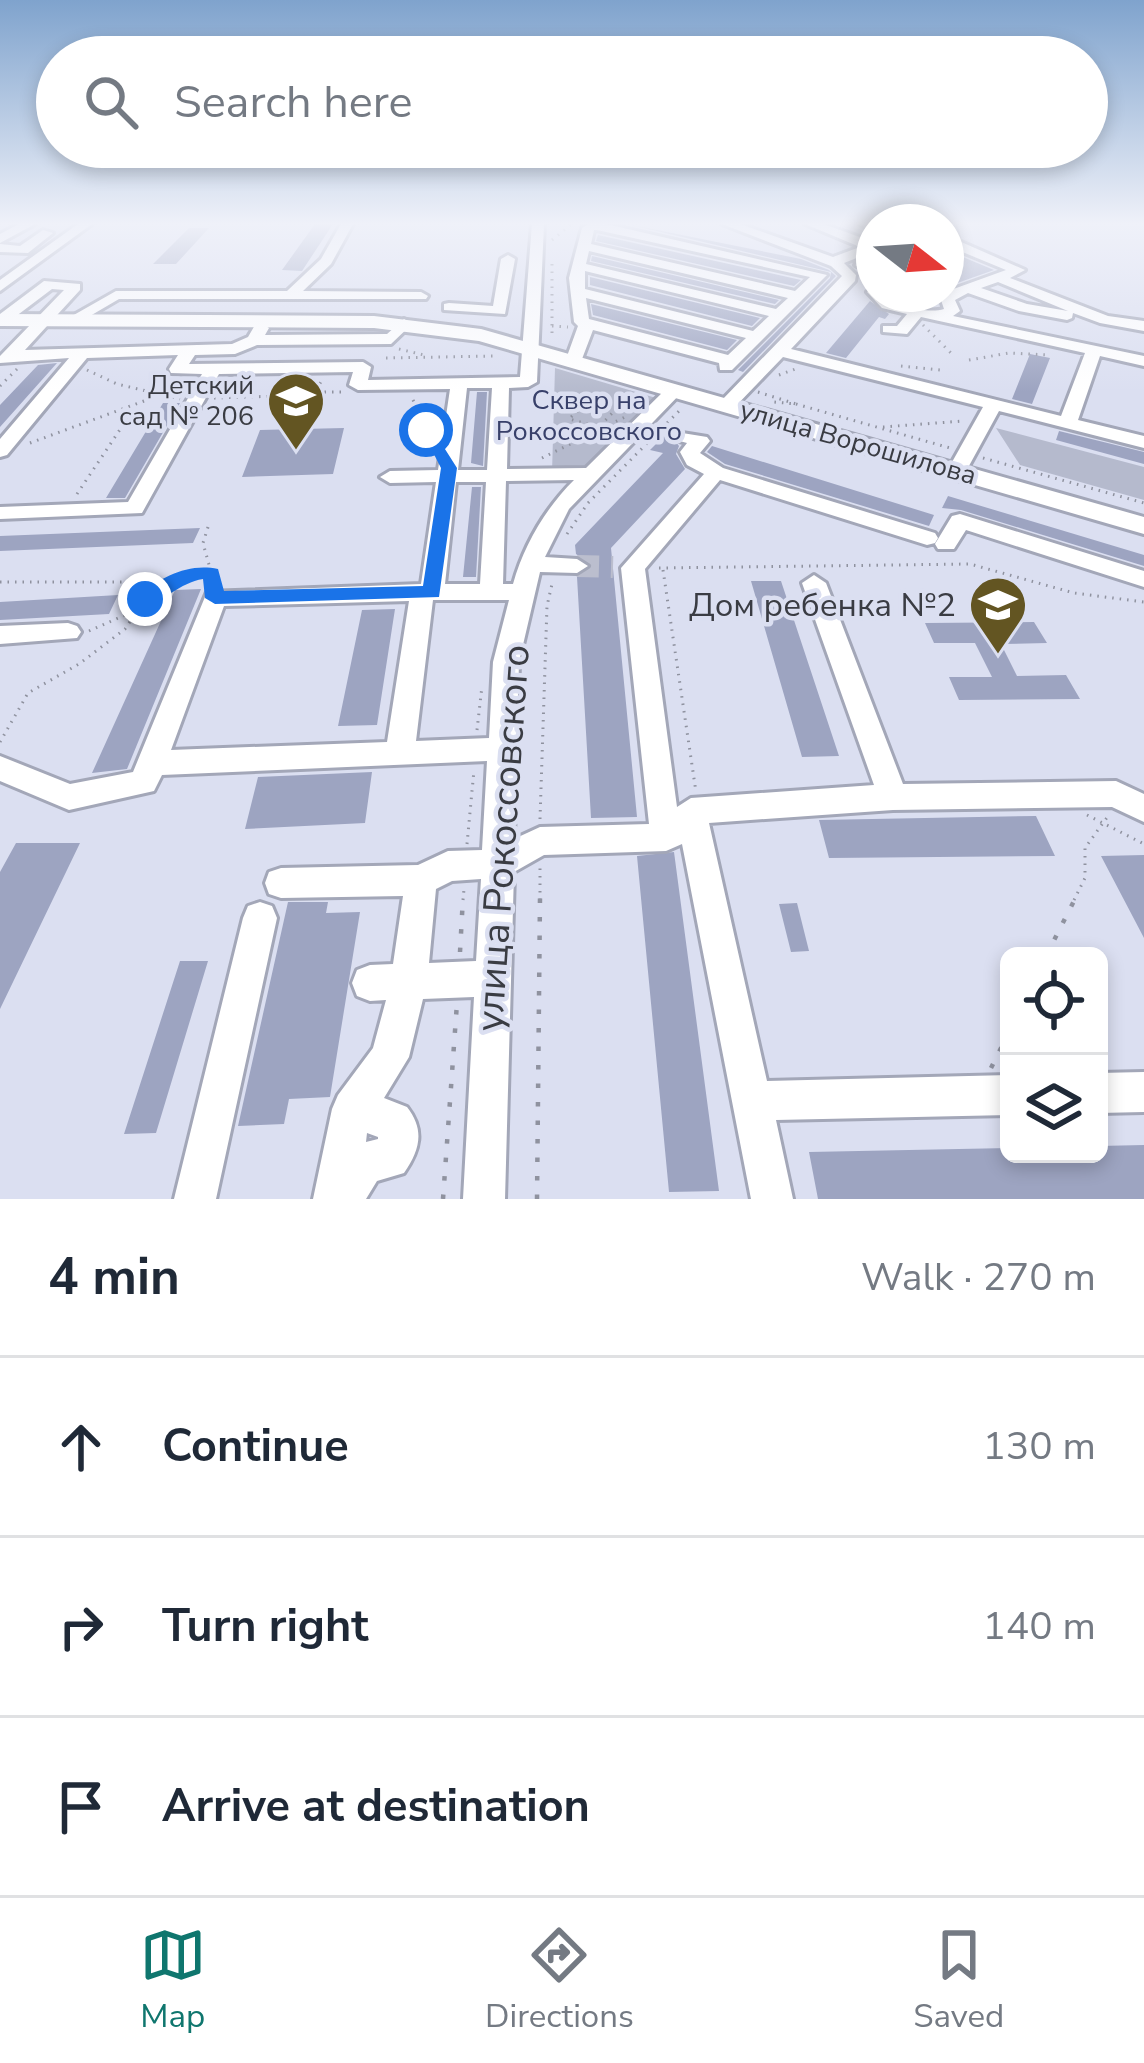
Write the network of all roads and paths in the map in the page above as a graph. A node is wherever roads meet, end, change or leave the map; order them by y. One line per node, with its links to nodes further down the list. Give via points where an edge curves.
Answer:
1 (307, 280): 16 (street)
2 (501, 280): 19 (street, via 500,311)
3 (544, 280): 32 (street)
4 (544, 280): 32 (path)
5 (580, 280): 28 (street, via 582,322)
6 (620, 280): 29 (street)
7 (620, 280): 29 (street)
8 (620, 280): 29 (street)
9 (815, 280): 29 (street)
10 (848, 280): 34 (street)
11 (995, 280): 14 (street)
12 (1005, 280): 25 (street)
13 (1042, 280): 27 (street)
14 (972, 290): 21 (street, via 948,299 952,311); 25 (street)
15 (218, 295): 16 (street); 17 (street, via 116,295); 23 (street)
16 (290, 296): 30 (street)
17 (95, 304): 23 (street, via 158,305); 26 (street)
18 (20, 306): 22 (street); 26 (street); 26 (street, via 50,284 69,283 75,287)
19 (449, 308)
20 (903, 312): 47 (street)
21 (931, 315): 35 (path, via 919,322); 36 (street)
22 (1, 320): 26 (main road, улица Ворошилова)
23 (196, 320): 24 (main road, улица Ворошилова); 26 (main road, улица Ворошилова)
24 (268, 320): 30 (main road, улица Ворошилова, via 359,322); 31 (street)
25 (1105, 320): 27 (street)
26 (49, 323): 41 (street)
27 (1144, 323)
28 (590, 324): 29 (street); 40 (street)
29 (769, 324)
30 (402, 332): 31 (street); 32 (main road, улица Ворошилова); 38 (path); 38 (path)
31 (254, 340): 33 (street)
32 (543, 346): 40 (main road, улица Ворошилова); 49 (street, via 528,382)
33 (190, 350): 39 (street); 45 (street, via 177,369)
34 (780, 351): 42 (street); 68 (street)
35 (951, 353)
36 (1092, 354): 43 (path); 44 (street); 70 (street)
37 (496, 356): 38 (path)
38 (434, 357)
39 (79, 358): 41 (street); 53 (path, via 117,383); 76 (street)
40 (574, 359): 61 (main road, улица Ворошилова)
41 (9, 361): 52 (path)
42 (820, 361): 47 (street); 48 (path)
43 (969, 361)
44 (1144, 361)
45 (213, 369): 51 (street, via 363,367 358,385); 62 (street)
46 (328, 370): 56 (path)
47 (857, 370): 67 (street)
48 (764, 380)
49 (501, 382): 51 (street); 82 (street)
50 (262, 383): 60 (path)
51 (460, 383): 79 (street)
52 (0, 386)
53 (144, 389): 58 (path); 65 (path)
54 (359, 391): 56 (path)
55 (754, 391): 66 (path)
56 (315, 392): 60 (path)
57 (410, 393): 79 (path)
58 (163, 394): 62 (path); 65 (path)
59 (554, 394): 63 (path)
60 (257, 397): 62 (path)
61 (681, 397): 68 (main road, улица Ворошилова); 81 (street, улица Рокоссовского); 91 (path, via 589,503)
62 (198, 398): 85 (street, via 135,508)
63 (573, 402)
64 (763, 402): 66 (path)
65 (137, 404): 76 (path); 85 (path)
66 (796, 404): 72 (path)
67 (988, 404): 70 (street); 72 (path, via 976,419); 78 (street)
68 (727, 405): 78 (main road, улица Ворошилова)
69 (620, 419): 75 (path)
70 (1068, 422): 74 (street)
71 (598, 427): 71 (path, via 616,408 587,401 569,419)
72 (878, 428): 78 (path)
73 (683, 436): 80 (street, via 700,441 690,452 694,461)
74 (1144, 442)
75 (561, 447)
76 (10, 449)
77 (981, 457): 84 (path)
78 (957, 460): 87 (main road, улица Ворошилова)
79 (449, 472): 82 (street); 83 (street); 97 (street)
80 (716, 472): 89 (street); 92 (street, via 937,541 960,521)
81 (591, 474): 82 (street); 91 (street, улица Рокоссовского, via 560,506)
82 (496, 475): 98 (street)
83 (390, 477)
84 (1144, 503)
85 (66, 511): 86 (street)
86 (0, 513)
87 (1144, 526)
88 (208, 527): 96 (path, via 202,543)
89 (623, 568): 90 (path); 110 (street)
90 (662, 568): 99 (path, via 970,564); 110 (path)
91 (547, 572): 98 (street); 103 (street, улица Рокоссовского, via 506,662); 112 (path)
92 (1144, 579)
93 (0, 582): 94 (path)
94 (169, 582): 96 (path); 100 (path)
95 (814, 583): 107 (street)
96 (213, 586): 97 (street); 105 (street)
97 (427, 592): 98 (street); 104 (street)
98 (491, 592)
99 (1144, 602)
100 (136, 610): 101 (path, via 94,631); 106 (path, via 101,648 28,693)
101 (68, 632): 102 (street)
102 (0, 635)
103 (503, 749): 104 (street); 114 (street, улица Рокоссовского)
104 (400, 753): 105 (street)
105 (152, 763): 106 (street, via 144,782 69,797)
106 (1, 764)
107 (893, 797): 108 (street); 110 (street)
108 (1133, 803): 111 (path)
109 (1083, 814): 111 (path)
110 (685, 819): 112 (street); 126 (street)
111 (1103, 823): 113 (path); 118 (path, via 1085,848 1085,878)
112 (540, 841): 114 (street); 130 (path)
113 (1144, 844)
114 (497, 865): 115 (street, via 448,866); 119 (street, улица Рокоссовского)
115 (421, 880): 116 (street); 120 (street)
116 (281, 883)
117 (260, 918): 127 (street)
118 (1050, 947)
119 (493, 978): 120 (street); 129 (street, улица Рокоссовского)
120 (409, 981): 121 (street); 128 (street, via 390,1057 352,1109 393,1121 398,1147 389,1158 364,1163)
121 (370, 982)
122 (1000, 1050): 125 (path, via 990,1070)
123 (1144, 1092): 124 (street)
124 (1108, 1093)
125 (998, 1095): 126 (street)
126 (751, 1101): 131 (street)
127 (195, 1199)
128 (337, 1199)
129 (484, 1199)
130 (537, 1199)
131 (772, 1199)

